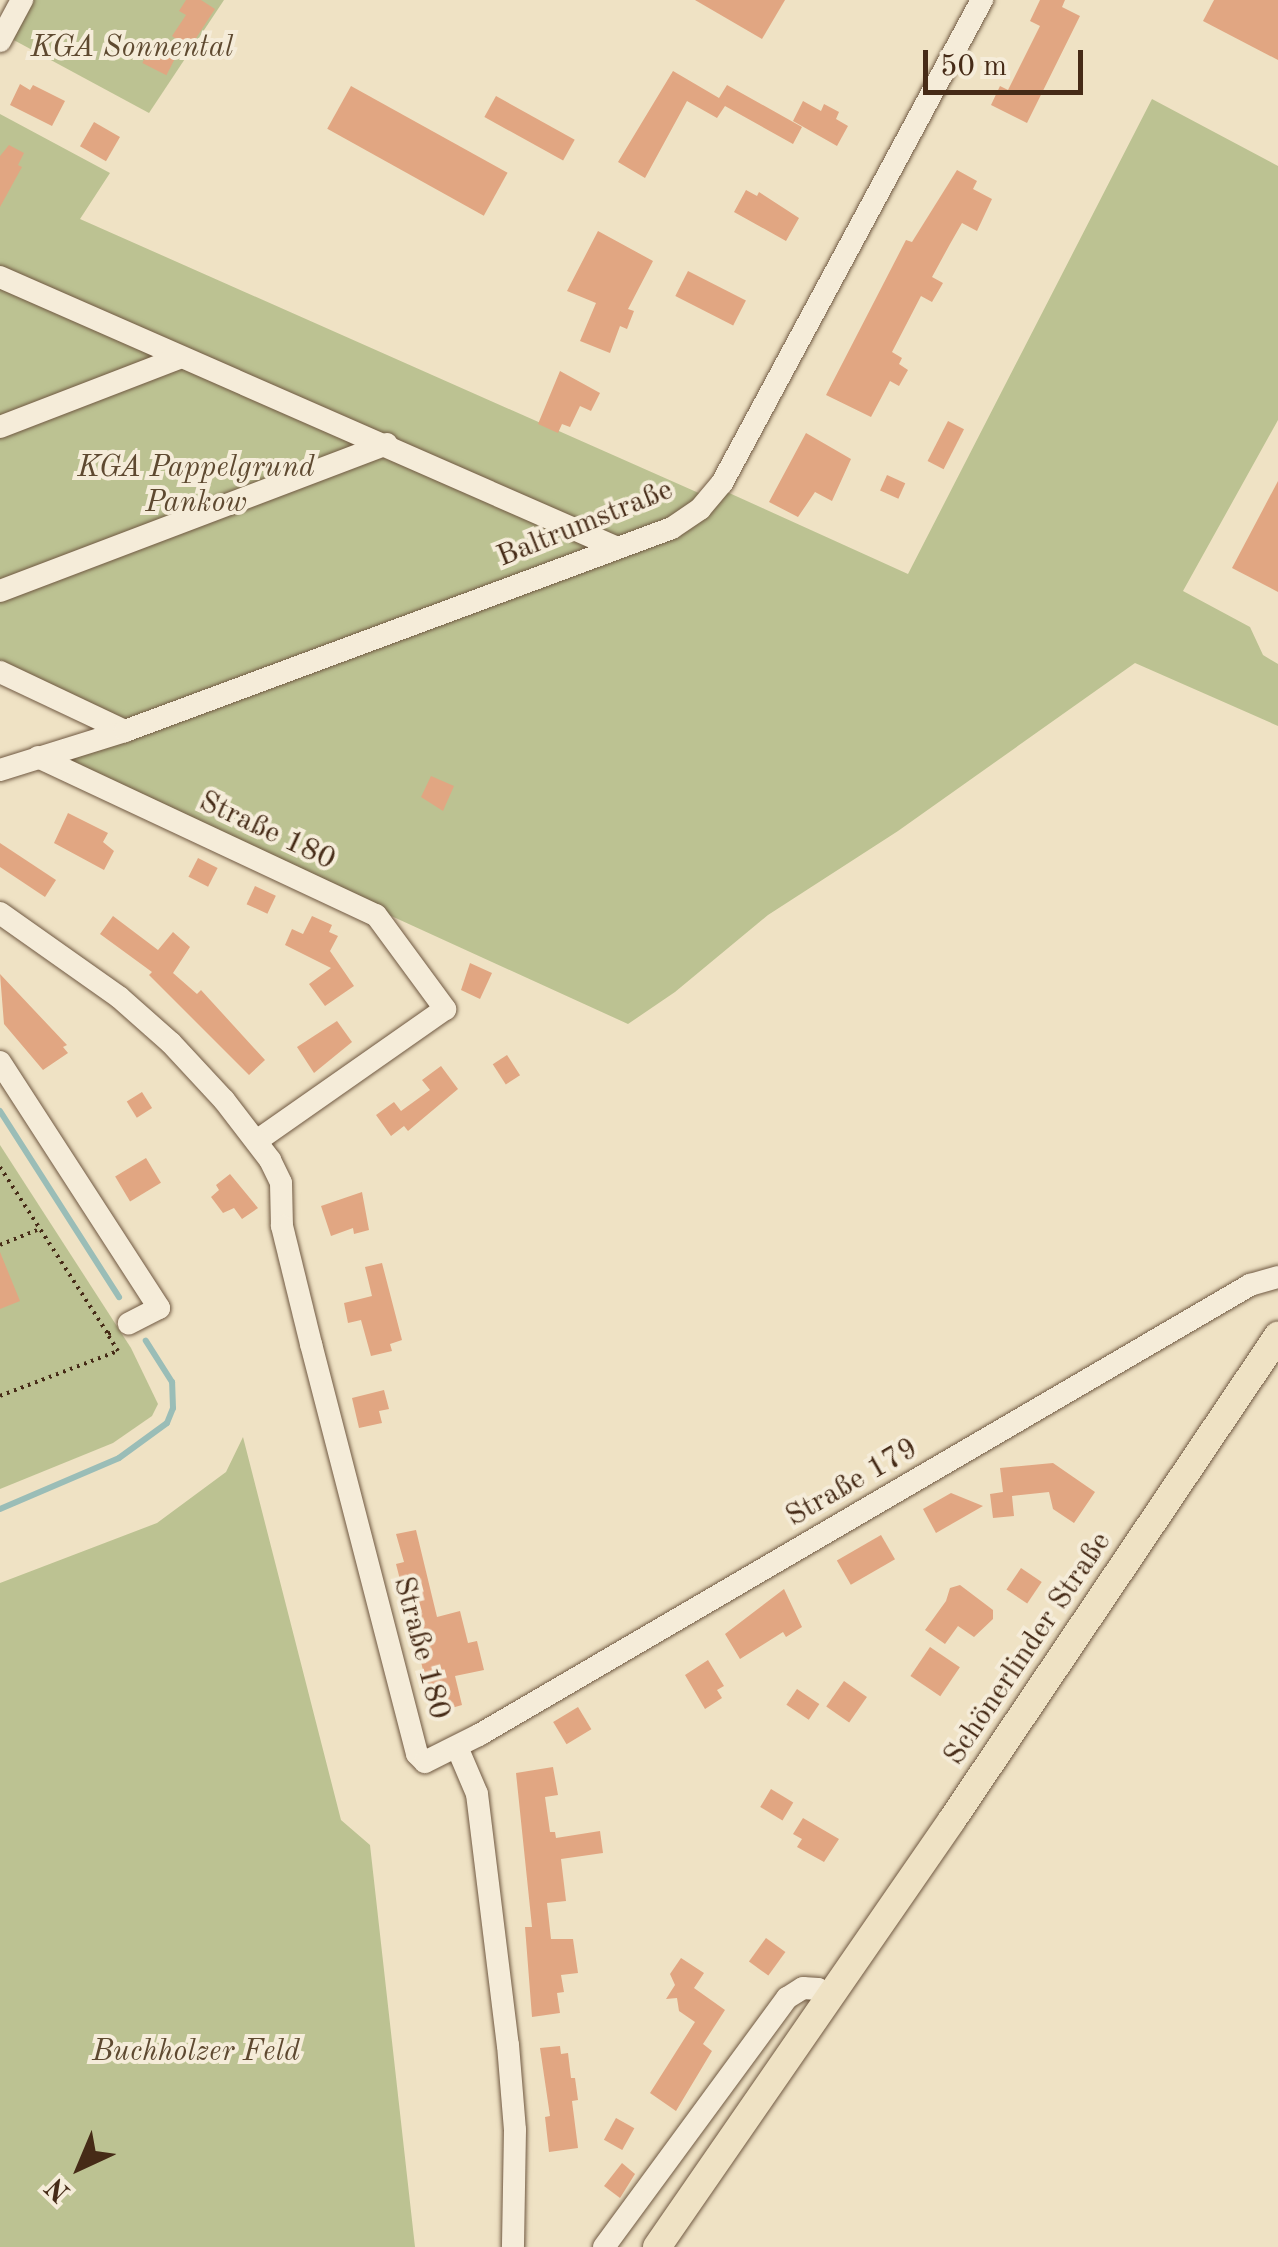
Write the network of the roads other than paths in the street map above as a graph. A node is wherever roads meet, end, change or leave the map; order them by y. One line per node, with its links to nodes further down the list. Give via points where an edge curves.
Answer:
1 (22, 0): 3 (street)
2 (982, 0): 8 (street, Baltrumstraße, via 722,483 672,528)
3 (0, 42)
4 (0, 278): 5 (street)
5 (181, 357): 6 (street); 7 (street)
6 (0, 427)
7 (387, 444): 8 (street); 9 (street)
8 (614, 547): 11 (street, Baltrumstraße)
9 (0, 592)
10 (0, 672): 11 (street)
11 (125, 731): 12 (street, Baltrumstraße)
12 (38, 757): 13 (street, Baltrumstraße); 16 (street, Straße 180, via 376,915 445,1008)
13 (0, 770)
14 (0, 913): 16 (street, Straße 180, via 119,997)
15 (0, 1062): 18 (street, via 159,1308)
16 (258, 1140): 20 (street, Straße 180, via 281,1183 282,1226 418,1754 430,1762)
17 (1278, 1277): 20 (street, Straße 179, via 1250,1284)
18 (119, 1329)
19 (1278, 1336): 21 (main road, Schönerlinder Straße)
20 (458, 1746): 22 (street, Straße 180, via 477,1794 508,2045)
21 (832, 1997): 23 (street, via 803,1988 787,1998); 24 (main road, Schönerlinder Straße)
22 (513, 2247)
23 (604, 2247)
24 (657, 2247)

